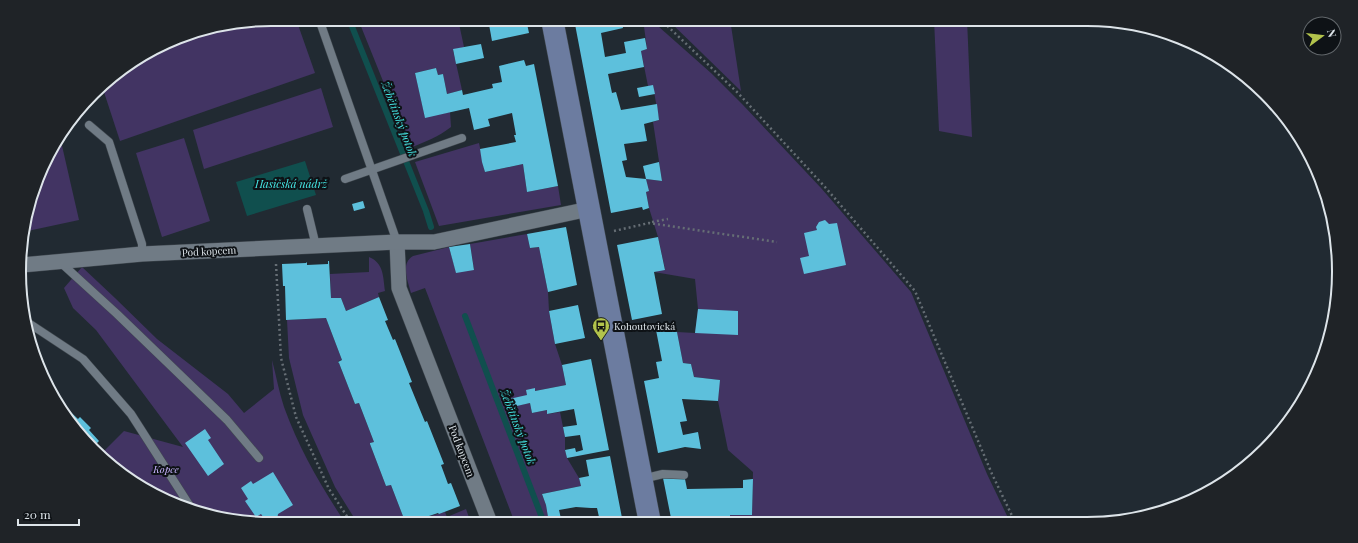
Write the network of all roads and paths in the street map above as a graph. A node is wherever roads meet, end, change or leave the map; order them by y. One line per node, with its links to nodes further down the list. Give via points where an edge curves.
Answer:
1 (321, 26): 6 (lane)
2 (553, 26): 9 (street)
3 (667, 26): 28 (path, via 743,99 825,187 915,291)
4 (89, 125): 17 (lane, via 110,142 142,244)
5 (462, 138): 6 (lane)
6 (372, 171): 7 (lane); 13 (lane)
7 (345, 179)
8 (307, 209): 15 (lane)
9 (589, 209): 12 (street); 13 (street, Pod kopcem, via 434,242)
10 (668, 219): 11 (path)
11 (649, 223): 12 (path); 14 (path)
12 (594, 236): 23 (street)
13 (397, 242): 15 (street, Pod kopcem); 26 (street, Pod kopcem, via 400,288)
14 (777, 242)
15 (316, 246): 16 (street, Pod kopcem)
16 (275, 248): 17 (street, Pod kopcem); 25 (path, via 281,358 296,417 329,489)
17 (142, 254): 18 (street, Pod kopcem)
18 (59, 261): 19 (street, Pod kopcem); 21 (lane, via 227,420)
19 (26, 265)
20 (32, 325): 24 (lane, via 84,359 131,414)
21 (259, 458)
22 (684, 475): 23 (lane, via 663,474)
23 (642, 479): 27 (street)
24 (187, 502)
25 (347, 517)
26 (488, 517)
27 (649, 517)
28 (1013, 517)

